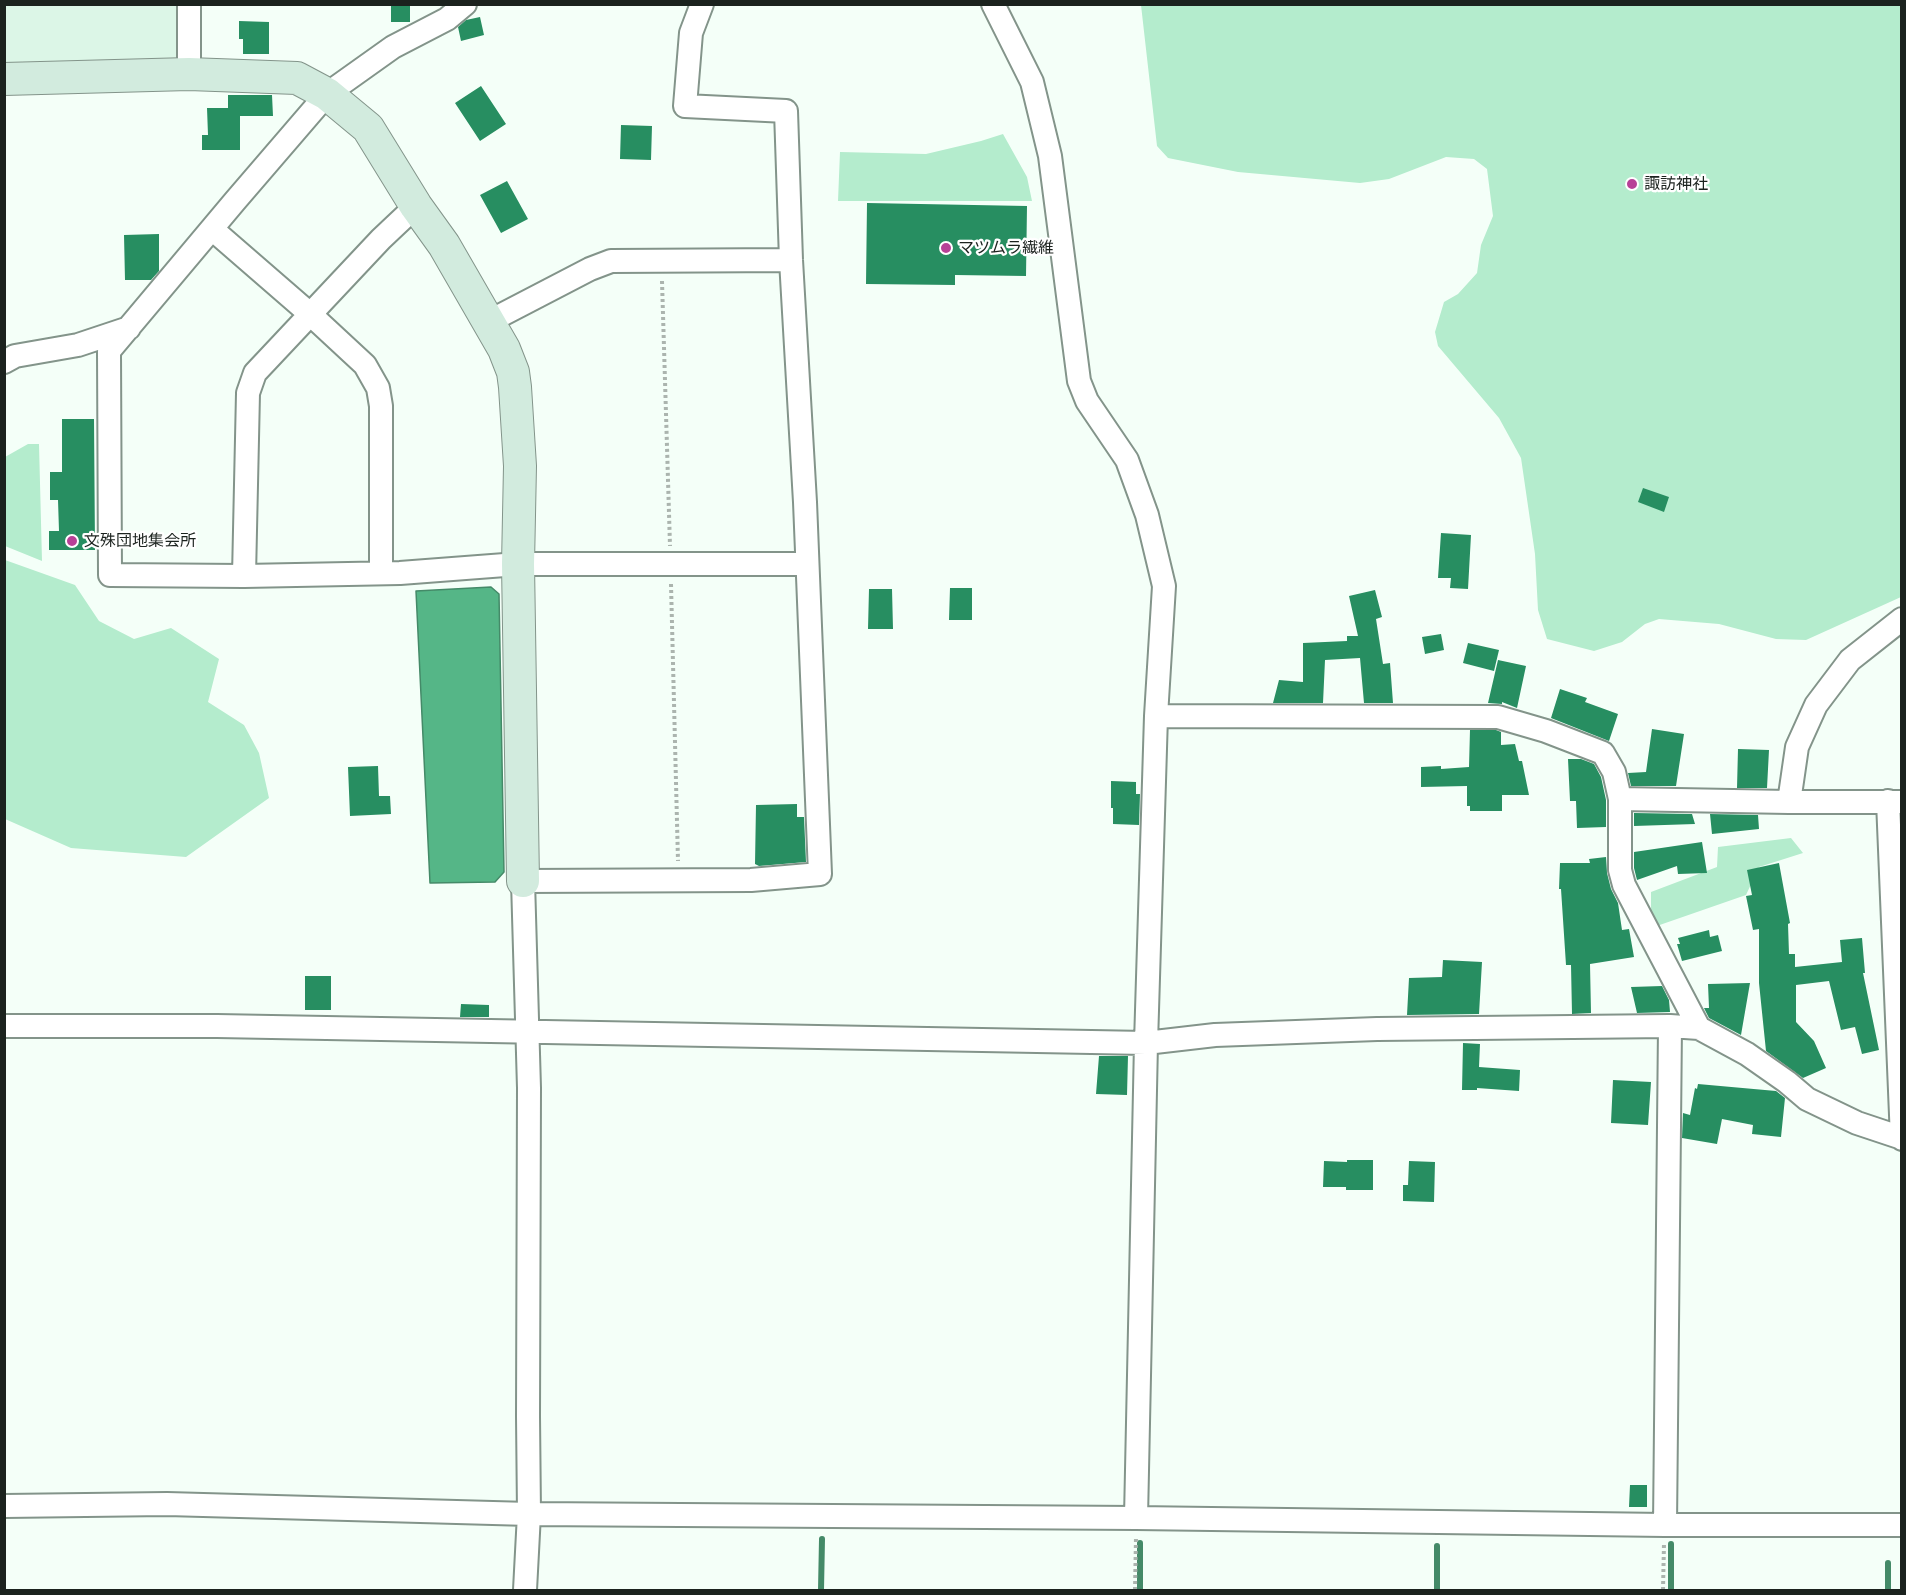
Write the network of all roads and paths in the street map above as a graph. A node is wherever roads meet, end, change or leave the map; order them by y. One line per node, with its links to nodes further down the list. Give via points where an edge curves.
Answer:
1 (189, 4): 5 (street)
2 (465, 4): 7 (street, via 447,19 393,47)
3 (702, 4): 10 (street, via 692,33 685,106 786,111)
4 (993, 4): 20 (street, via 1032,82 1050,156 1079,381 1087,401 1127,460 1147,515 1164,586)
5 (189, 74): 6 (street); 7 (street, via 297,78)
6 (4, 79)
7 (327, 94): 8 (street, via 368,128); 9 (street)
8 (416, 206): 11 (street); 12 (street, via 444,245)
9 (212, 229): 11 (street); 13 (street)
10 (791, 260): 12 (street, via 611,261); 16 (street)
11 (310, 314): 17 (street, via 365,365 378,388); 18 (street, via 255,373 248,393)
12 (488, 322): 15 (street, via 504,349 516,387 520,466)
13 (130, 327): 14 (street, via 78,345 15,356); 18 (street, via 109,351 110,575)
14 (4, 362)
15 (518, 564): 16 (street); 17 (street); 24 (street)
16 (807, 564): 24 (street, via 820,874 751,880)
17 (381, 573): 18 (street)
18 (244, 576)
19 (1902, 619): 23 (street, via 1850,660 1816,705 1797,747)
20 (1156, 716): 21 (street, via 1498,717 1603,753 1614,772); 29 (street)
21 (1620, 799): 23 (street); 27 (street, via 1620,870 1624,885)
22 (1895, 801): 23 (street); 30 (street)
23 (1789, 802)
24 (523, 881): 28 (street)
25 (4, 1026): 28 (street)
26 (1670, 1026): 27 (street); 29 (street, via 1366,1029 1215,1035); 35 (street)
27 (1699, 1028): 31 (street, via 1747,1054 1807,1099)
28 (528, 1032): 29 (street); 33 (street)
29 (1146, 1043): 34 (street)
30 (1900, 1067): 31 (street)
31 (1902, 1139)
32 (4, 1506): 33 (street, via 167,1504)
33 (529, 1514): 34 (street); 37 (street)
34 (1136, 1518): 35 (street); 38 (path)
35 (1665, 1525): 36 (street); 39 (path)
36 (1902, 1525)
37 (525, 1590)
38 (1135, 1590)
39 (1664, 1590)

